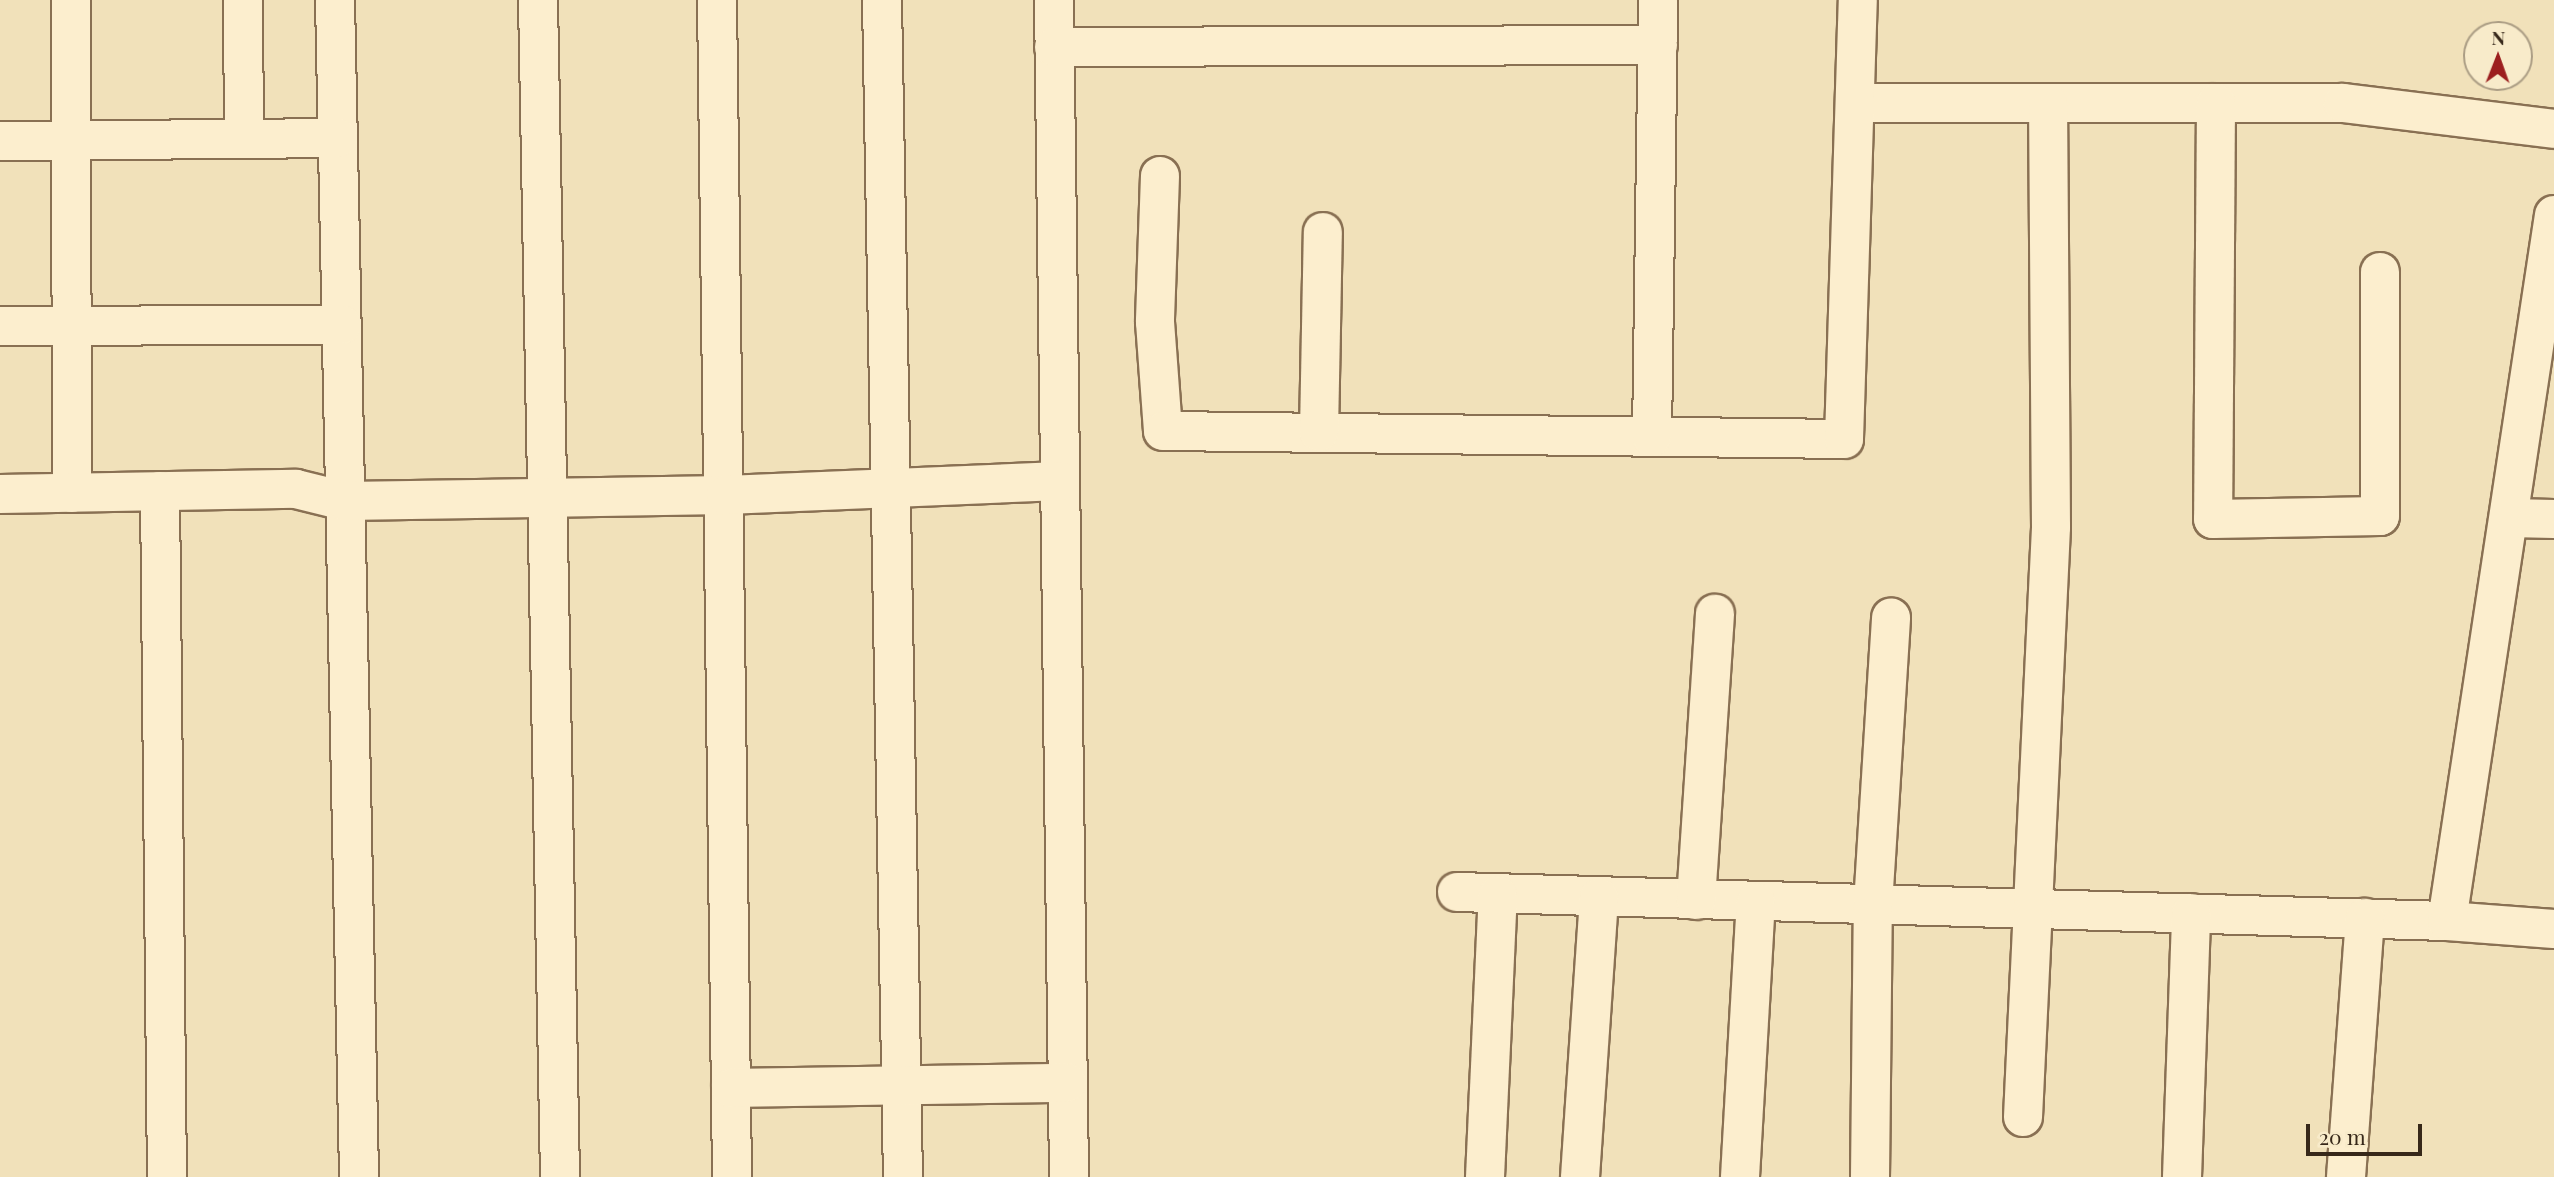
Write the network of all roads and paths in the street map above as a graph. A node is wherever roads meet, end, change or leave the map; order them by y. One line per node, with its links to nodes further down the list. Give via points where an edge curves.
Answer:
1 (71, 0): 18 (street)
2 (243, 0): 17 (street)
3 (335, 0): 16 (street)
4 (538, 0): 36 (street)
5 (716, 0): 35 (street)
6 (882, 0): 31 (street)
7 (1054, 0): 11 (street)
8 (1658, 0): 10 (street)
9 (1858, 0): 12 (street)
10 (1658, 45): 11 (street); 29 (street)
11 (1054, 47): 30 (street)
12 (1855, 103): 13 (street); 29 (street, via 1844,439)
13 (2048, 103): 14 (street); 48 (street, via 2051,527)
14 (2216, 103): 15 (street, via 2343,103); 23 (street, via 2213,519 2380,516)
15 (2554, 130)
16 (338, 138): 17 (street); 25 (street)
17 (244, 139): 18 (street)
18 (71, 140): 19 (street); 24 (street)
19 (0, 141)
20 (1160, 176): 28 (street, via 1155,322 1163,431)
21 (2554, 215): 27 (street)
22 (1323, 232): 28 (street)
23 (2380, 272)
24 (72, 325): 25 (street); 26 (street); 33 (street)
25 (342, 325): 37 (street)
26 (0, 326)
27 (2546, 328): 38 (street)
28 (1319, 432): 29 (street)
29 (1652, 437)
30 (1060, 481): 31 (street); 53 (street)
31 (888, 488): 35 (street); 55 (street)
32 (160, 491): 33 (street); 37 (street, via 296,489); 57 (street)
33 (72, 493): 34 (street)
34 (0, 494)
35 (726, 495): 36 (street); 54 (street)
36 (549, 497): 37 (street); 59 (street)
37 (345, 501): 58 (street)
38 (2510, 518): 39 (street); 51 (street)
39 (2554, 519)
40 (1715, 614): 45 (street)
41 (1891, 618): 47 (street)
42 (1457, 892): 43 (street)
43 (1498, 895): 44 (street); 63 (street)
44 (1598, 898): 45 (street); 64 (street)
45 (1696, 900): 46 (street)
46 (1756, 902): 47 (street); 65 (street)
47 (1873, 905): 48 (street); 66 (street)
48 (2032, 909): 49 (street); 56 (street)
49 (2191, 914): 50 (street); 67 (street)
50 (2365, 918): 51 (street); 68 (street)
51 (2447, 920): 52 (street)
52 (2554, 929)
53 (1068, 1083): 55 (street); 62 (street)
54 (731, 1088): 55 (street); 60 (street)
55 (901, 1088): 61 (street)
56 (2023, 1117)
57 (167, 1177)
58 (359, 1177)
59 (560, 1177)
60 (732, 1177)
61 (903, 1177)
62 (1069, 1177)
63 (1485, 1177)
64 (1580, 1177)
65 (1740, 1177)
66 (1870, 1177)
67 (2182, 1177)
68 (2346, 1177)

